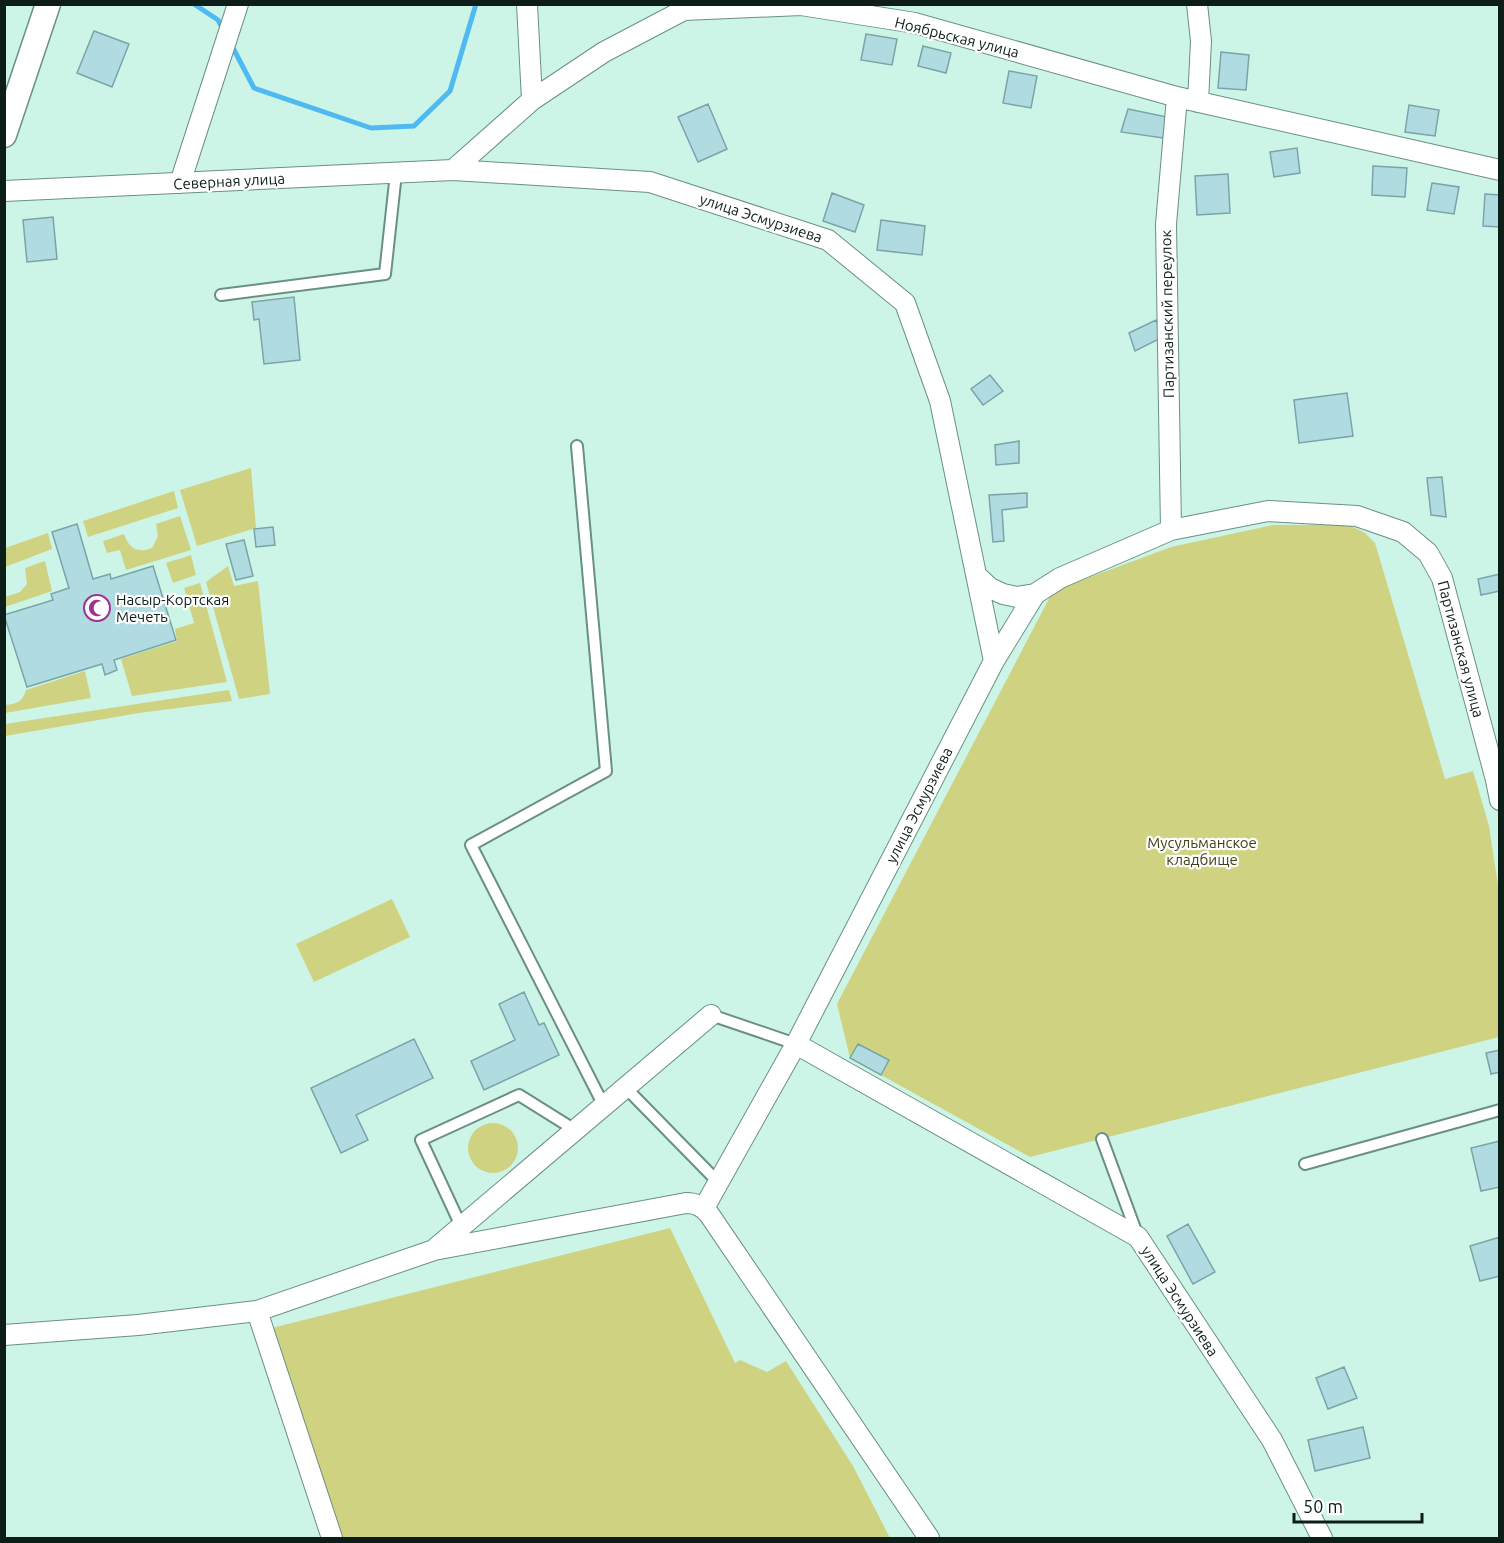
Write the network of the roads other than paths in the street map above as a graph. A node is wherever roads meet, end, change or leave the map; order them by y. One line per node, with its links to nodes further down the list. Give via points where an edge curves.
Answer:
1 (48, 4): 9 (street)
2 (238, 4): 13 (street)
3 (527, 4): 7 (street)
4 (1197, 4): 8 (street, via 1201,41)
5 (801, 5): 6 (street, Ноябрьская улица, via 915,23); 7 (street, Ноябрьская улица, via 684,10 604,52)
6 (1178, 97): 8 (street, Ноябрьская улица); 17 (street, Партизанский переулок, via 1166,224)
7 (532, 100): 10 (street, Ноябрьская улица)
8 (1198, 102): 11 (street, Ноябрьская улица)
9 (4, 135)
10 (453, 170): 12 (street, Северная улица); 18 (street, улица Эсмурзиева, via 651,182 828,240 905,303 940,401)
11 (1500, 170)
12 (396, 173): 13 (street, Северная улица); 15 (lane, via 385,274)
13 (180, 183): 14 (street, Северная улица)
14 (4, 191)
15 (220, 295)
16 (577, 446): 26 (lane, via 606,771 471,845)
17 (1171, 530): 19 (street, Партизанская улица, via 1060,578); 21 (street, Партизанская улица, via 1268,511 1357,516 1403,532 1428,554 1442,578)
18 (976, 575): 19 (street, via 1003,594); 20 (street, улица Эсмурзиева)
19 (1035, 594): 20 (street)
20 (993, 661): 24 (street, улица Эсмурзиева)
21 (1498, 779): 22 (street, Партизанская улица)
22 (1500, 800)
23 (711, 1015): 24 (lane); 25 (street)
24 (796, 1044): 31 (street); 34 (street, улица Эсмурзиева)
25 (626, 1088): 26 (street); 31 (lane)
26 (604, 1106): 28 (street)
27 (1500, 1110): 30 (lane)
28 (575, 1130): 33 (street); 33 (lane, via 519,1095 421,1140)
29 (1102, 1139): 34 (lane)
30 (1305, 1164)
31 (719, 1183): 32 (street)
32 (704, 1208): 35 (street, via 686,1203); 39 (street)
33 (461, 1226): 35 (street)
34 (1138, 1237): 40 (street, улица Эсмурзиева, via 1272,1440)
35 (434, 1250): 36 (street)
36 (257, 1311): 37 (street); 38 (street)
37 (4, 1335)
38 (332, 1539)
39 (929, 1539)
40 (1322, 1539)

